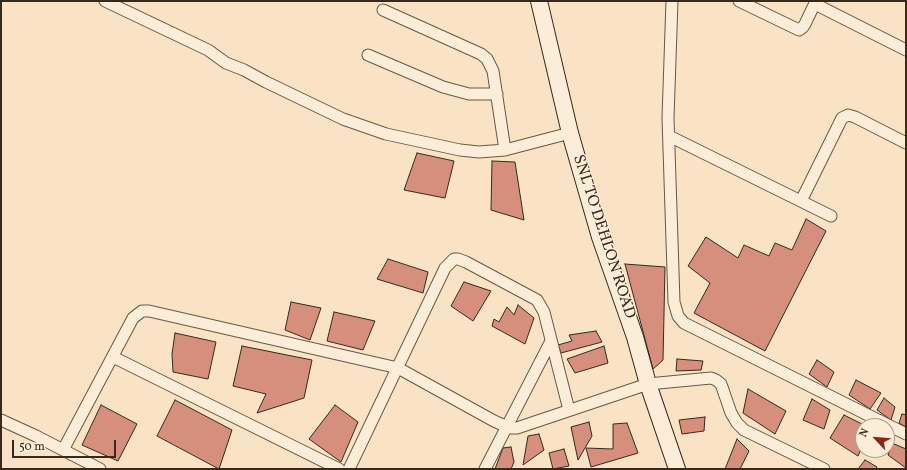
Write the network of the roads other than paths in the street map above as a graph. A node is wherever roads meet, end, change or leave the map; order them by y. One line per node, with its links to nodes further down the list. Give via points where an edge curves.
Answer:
1 (105, 1): 13 (street, via 208,50 226,63 342,119 386,134 460,150)
2 (539, 1): 10 (street, SNL TO DEHLON ROAD)
3 (672, 1): 11 (street)
4 (739, 1): 5 (street, via 799,30 805,24)
5 (816, 2): 7 (street)
6 (383, 10): 9 (street, via 487,58 493,71)
7 (906, 50)
8 (368, 55): 9 (street, via 443,87 469,94)
9 (497, 94): 13 (street)
10 (570, 132): 13 (street); 19 (street, SNL TO DEHLON ROAD, via 600,237 635,337)
11 (669, 136): 14 (street); 23 (street, via 674,302 678,316 684,323)
12 (906, 143): 14 (street, via 855,117 848,115 842,118)
13 (505, 150)
14 (801, 201): 15 (street)
15 (831, 216)
16 (551, 341): 18 (street, via 544,312 537,300 466,262 454,259 445,268); 20 (street); 22 (street)
17 (113, 357): 18 (street, via 133,318 142,311 149,311); 24 (street); 26 (street)
18 (398, 368): 22 (street); 27 (street)
19 (648, 384): 20 (street); 29 (street, SNL TO DEHLON ROAD); 30 (street, via 701,378 716,380 737,423 744,430)
20 (569, 410): 22 (street, via 517,428)
21 (1, 420): 24 (street)
22 (507, 427): 28 (street)
23 (906, 434)
24 (63, 450): 25 (street)
25 (100, 469)
26 (339, 469)
27 (349, 469)
28 (485, 469)
29 (677, 469)
30 (824, 469)

